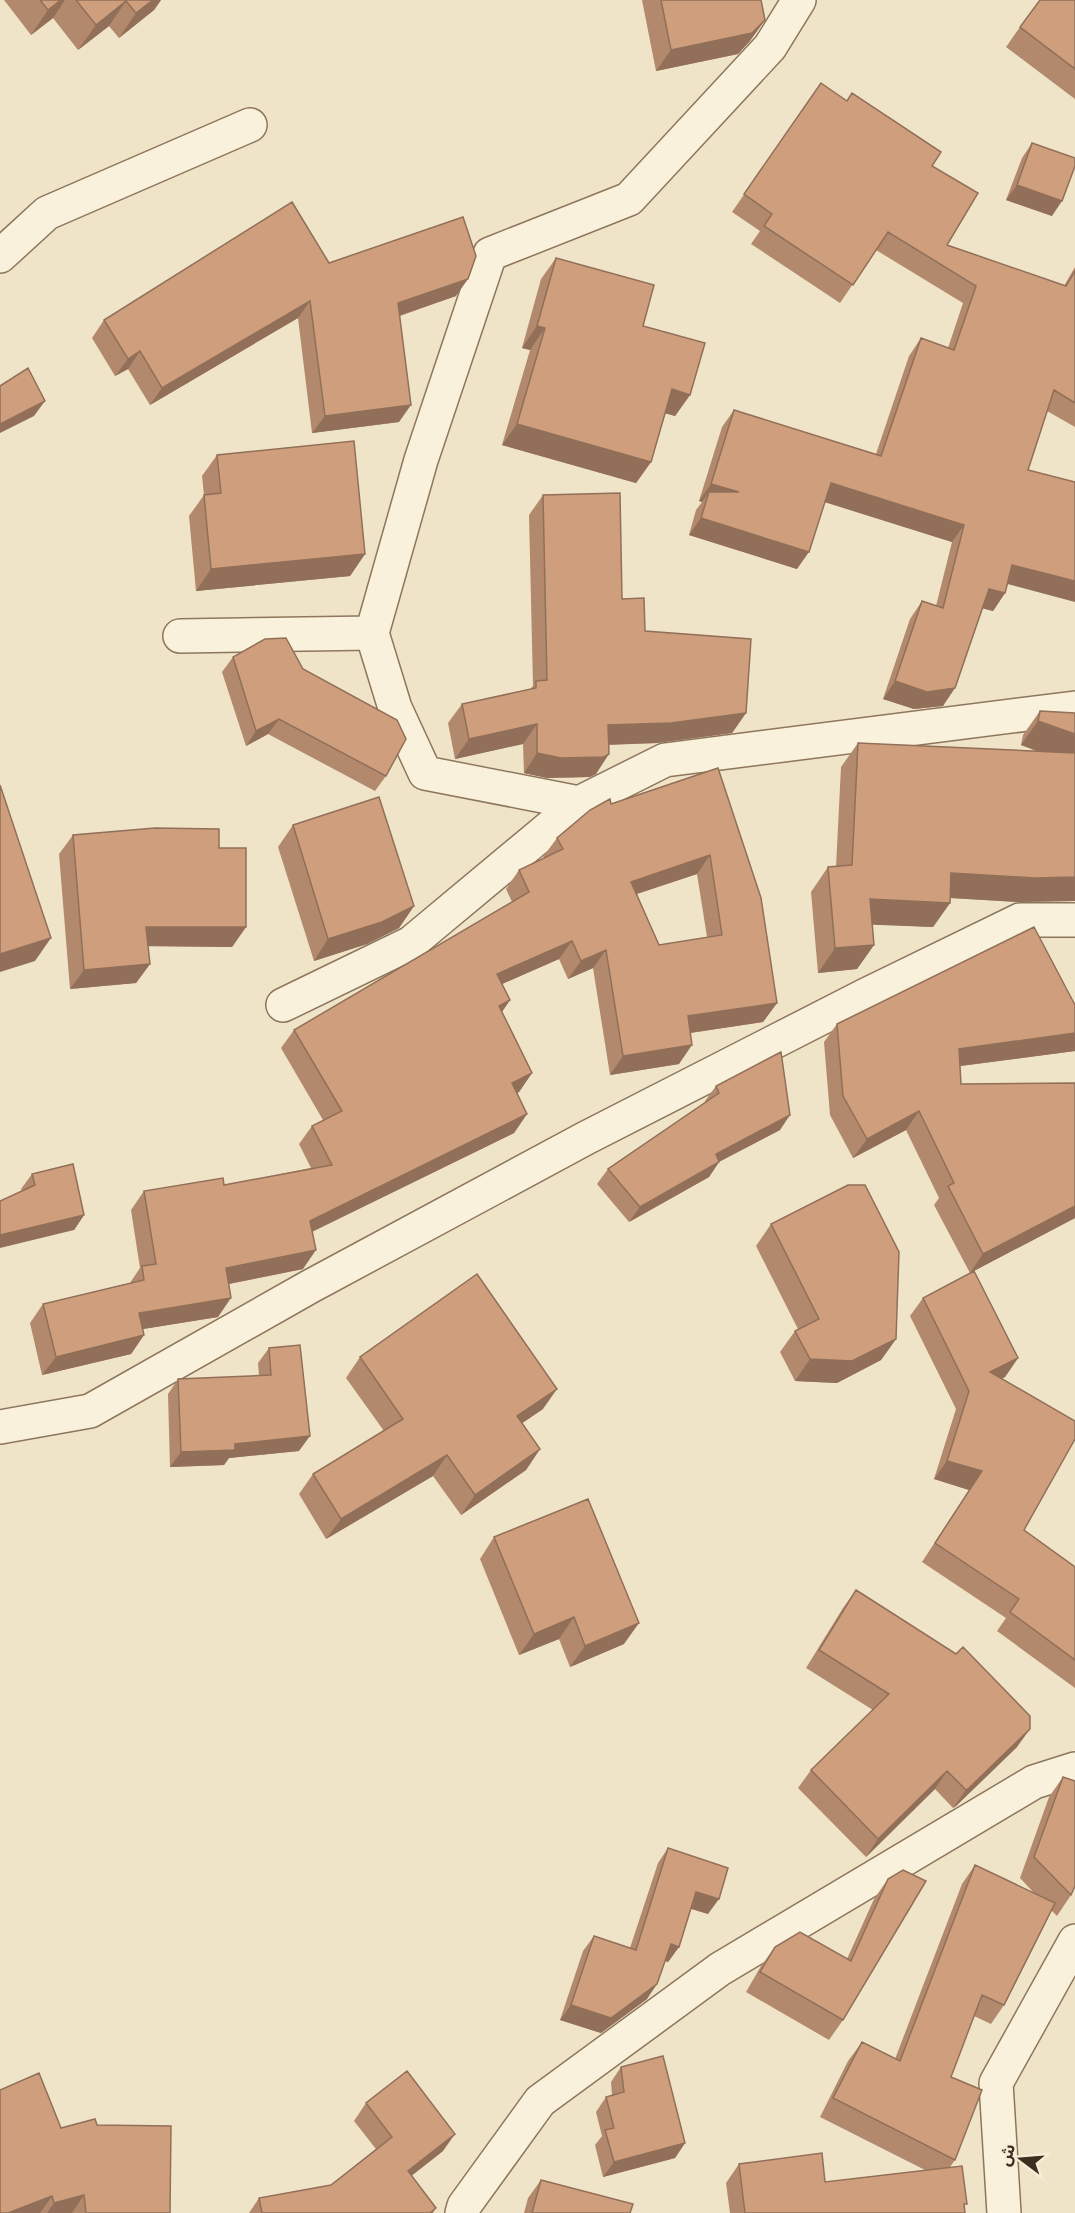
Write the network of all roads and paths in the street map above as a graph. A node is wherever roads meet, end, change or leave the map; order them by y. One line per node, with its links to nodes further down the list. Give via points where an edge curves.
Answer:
1 (799, 0): 4 (street, via 770,47 629,198 490,254 421,460)
2 (250, 125): 3 (street, via 47,213)
3 (0, 256)
4 (372, 633): 5 (street); 7 (street, via 395,708 425,773)
5 (180, 636)
6 (1075, 708): 7 (street, via 665,760)
7 (579, 803): 9 (street, via 411,943)
8 (1075, 920): 10 (street, via 1020,920 876,990 586,1138 90,1411)
9 (283, 1005)
10 (0, 1426)
11 (1075, 1768): 13 (street, via 1034,1782 720,1969 540,2101)
12 (1075, 1941): 14 (street, via 996,2082)
13 (462, 2213)
14 (1004, 2213)

